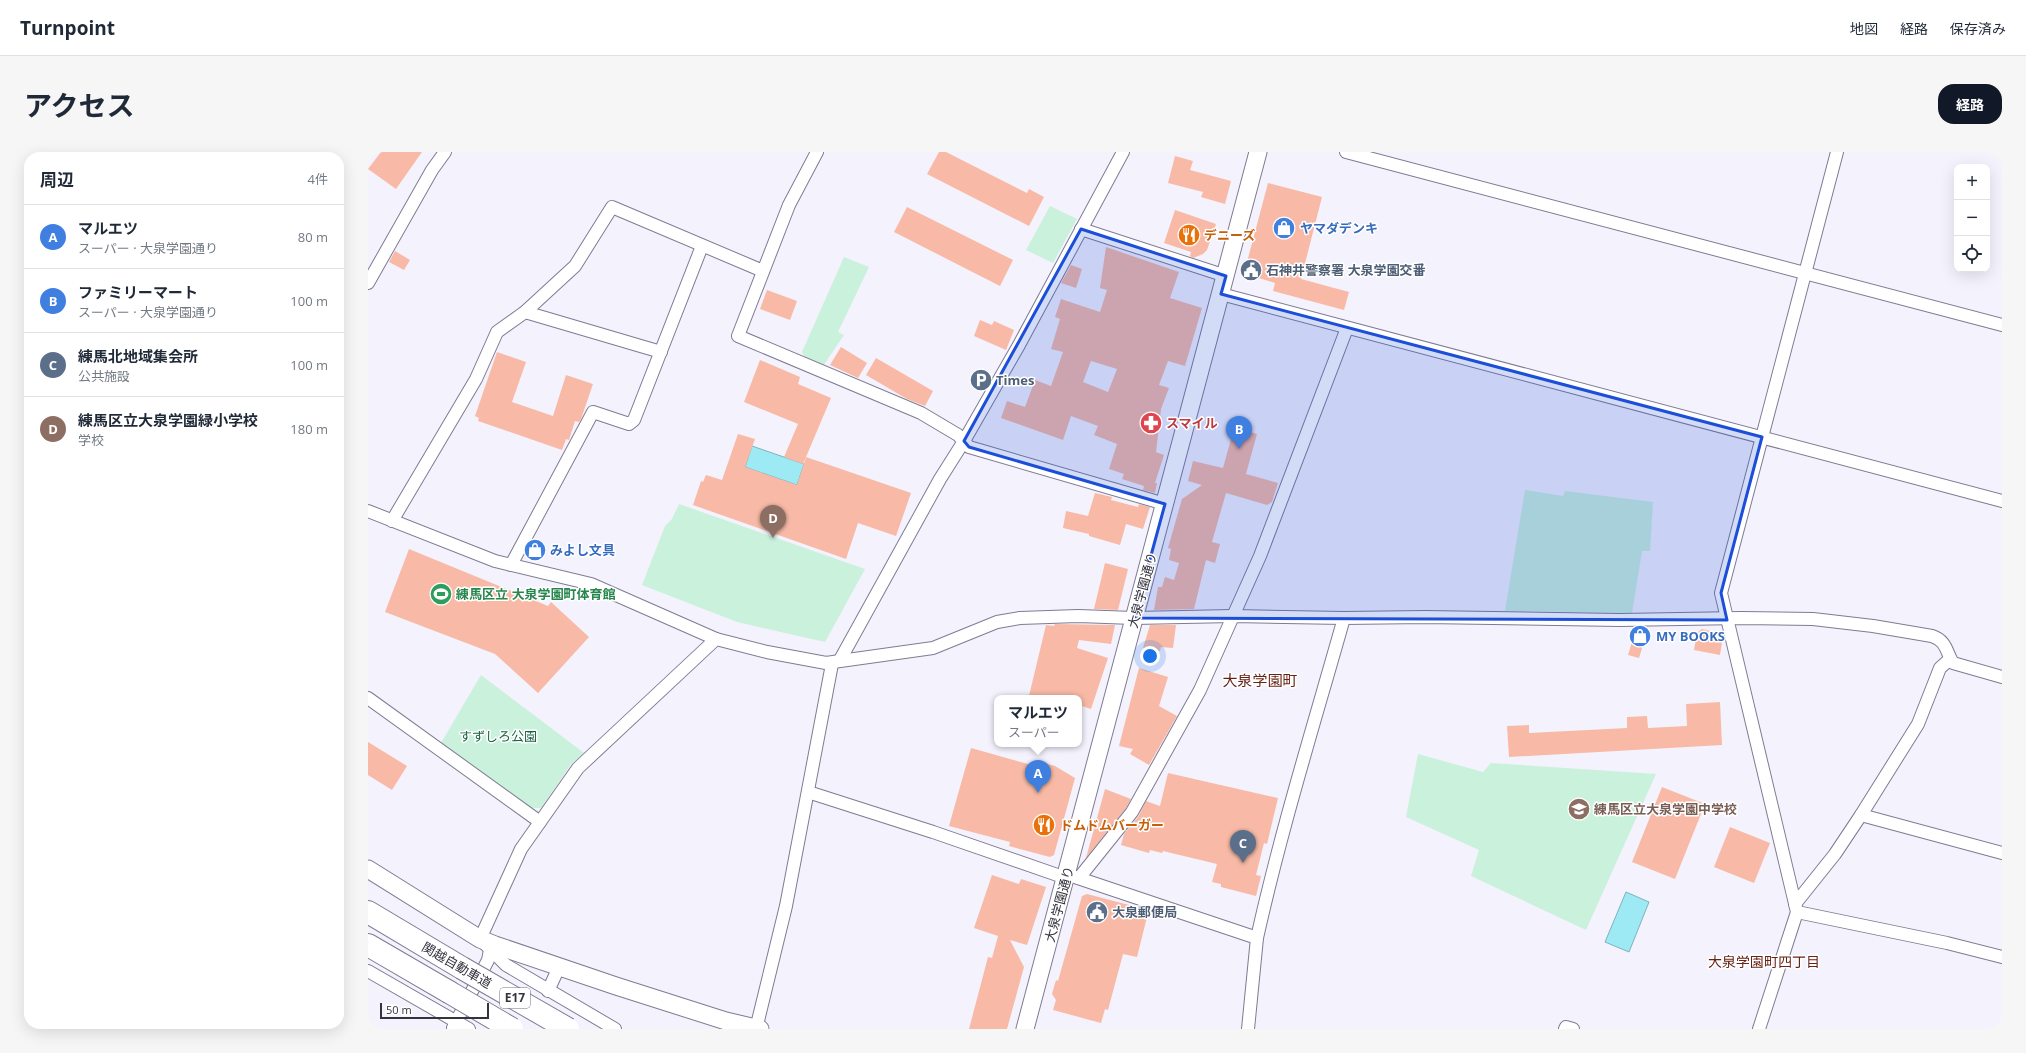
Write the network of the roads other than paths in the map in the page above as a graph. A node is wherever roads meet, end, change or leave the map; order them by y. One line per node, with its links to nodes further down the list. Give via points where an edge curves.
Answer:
1 (445, 152): 12 (street, via 432,170)
2 (817, 152): 9 (street, via 789,205)
3 (1123, 152): 7 (street)
4 (1258, 152): 11 (street, 大泉学園通り)
5 (1346, 152): 10 (street)
6 (1837, 152): 10 (street)
7 (1081, 229): 11 (street); 19 (street)
8 (702, 246): 9 (street); 14 (street, via 612,207 579,261); 17 (street)
9 (763, 271): 19 (street, via 738,336 921,413)
10 (1806, 273): 15 (street); 18 (street)
11 (1226, 276): 13 (street, 大泉学園通り)
12 (368, 283)
13 (1221, 294): 16 (street); 21 (street, 大泉学園通り)
14 (525, 312): 17 (street); 23 (street, via 497,332 476,380)
15 (2002, 325)
16 (1347, 328): 18 (street); 25 (street, via 1260,556)
17 (661, 352): 24 (street, via 634,420 629,424 593,412)
18 (1762, 437): 20 (street); 28 (street, via 1721,593)
19 (964, 441): 21 (street, via 969,447); 31 (street)
20 (2002, 501)
21 (1165, 504): 26 (street, 大泉学園通り)
22 (368, 512): 23 (street)
23 (392, 521): 24 (street)
24 (511, 565): 29 (street, via 591,584)
25 (1233, 616): 26 (street); 27 (street); 39 (street, via 1200,690 1132,812)
26 (1134, 618): 31 (street, via 1020,618 997,622 933,648); 39 (street, 大泉学園通り)
27 (1344, 618): 28 (street); 42 (street, via 1294,789)
28 (1727, 620): 30 (street, via 1828,620 1896,630 1940,639 1945,644); 40 (street)
29 (716, 638): 31 (street, via 767,652); 36 (street, via 578,768)
30 (1950, 658): 32 (street, via 1953,663); 35 (street, via 1940,668 1918,724)
31 (836, 662): 34 (street)
32 (2002, 677)
33 (368, 698): 36 (street)
34 (808, 792): 39 (street); 54 (street, via 786,906)
35 (1861, 815): 37 (street); 40 (street)
36 (540, 822): 43 (street, via 521,849)
37 (2002, 853)
38 (368, 869): 43 (street)
39 (1070, 877): 42 (street); 55 (street, 大泉学園通り)
40 (1796, 908): 45 (street); 59 (street)
41 (368, 912): 52 (highway, 関越自動車道 / E17, bridge)
42 (1257, 938): 56 (street)
43 (485, 944): 46 (street); 48 (street, via 506,965); 49 (street, via 488,960)
44 (368, 945): 51 (highway, E17, bridge)
45 (2002, 957)
46 (559, 967): 48 (street); 54 (street)
47 (368, 971): 49 (street)
48 (548, 991): 53 (street)
49 (454, 1025): 50 (street)
50 (469, 1029)
51 (512, 1029)
52 (568, 1029)
53 (615, 1029)
54 (758, 1029)
55 (1025, 1029)
56 (1248, 1029)
57 (1565, 1029): 58 (street)
58 (1573, 1029)
59 (1759, 1029)

